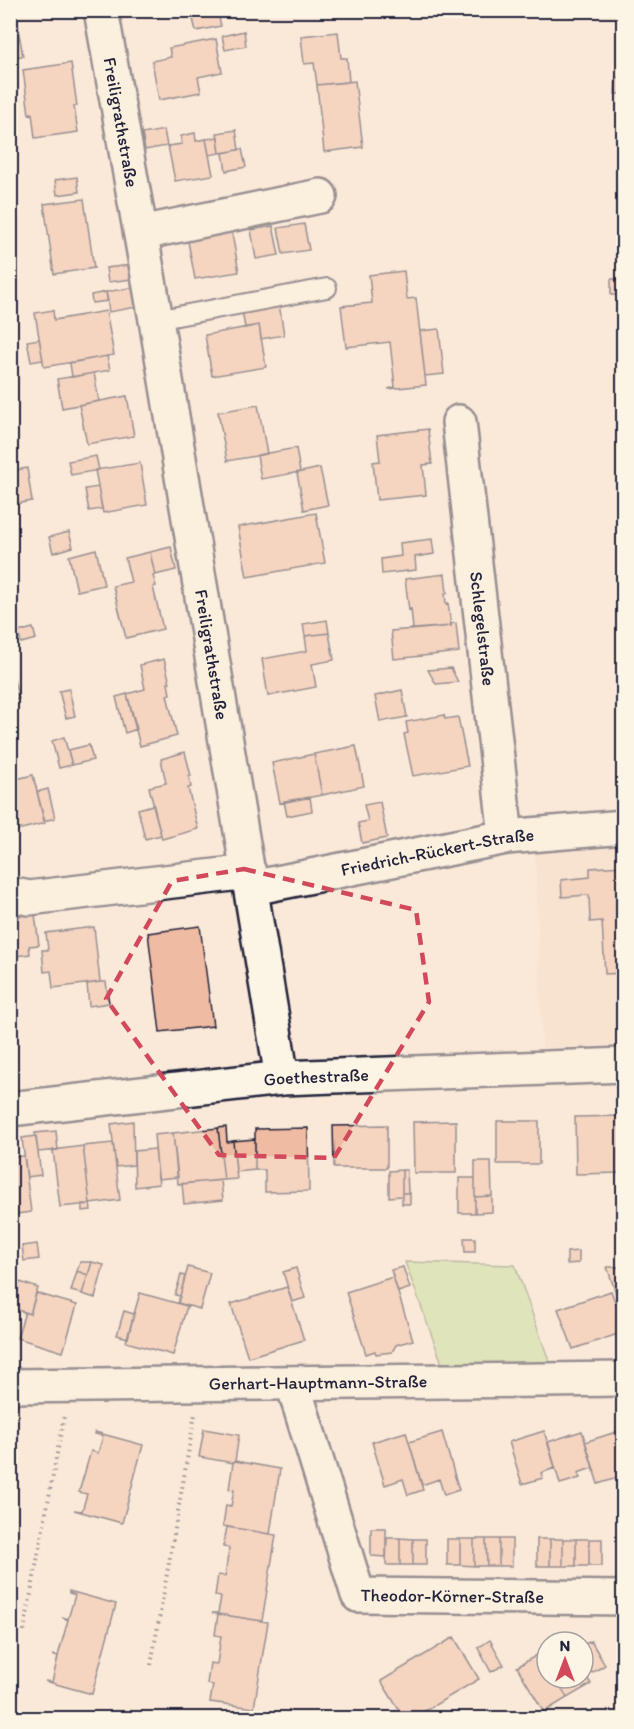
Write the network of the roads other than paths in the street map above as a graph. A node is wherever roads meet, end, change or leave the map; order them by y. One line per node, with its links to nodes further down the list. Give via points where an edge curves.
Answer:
1 (101, 10): 3 (street, Freiligrathstraße)
2 (320, 196): 3 (street)
3 (141, 233): 5 (street, Freiligrathstraße)
4 (327, 288): 5 (lane)
5 (156, 320): 9 (street, Freiligrathstraße)
6 (459, 422): 8 (street, Schlegelstraße)
7 (624, 827): 8 (street, Friedrich-Rückert-Straße)
8 (506, 837): 9 (street, Friedrich-Rückert-Straße)
9 (250, 880): 10 (street, Friedrich-Rückert-Straße, via 29,898); 12 (street, Freiligrathstraße)
10 (10, 894)
11 (624, 1065): 12 (street, Goethestraße)
12 (282, 1078): 13 (street, Goethestraße)
13 (10, 1108)
14 (624, 1379): 15 (street, Gerhart-Hauptmann-Straße)
15 (293, 1384): 16 (street, Gerhart-Hauptmann-Straße); 17 (street, Theodor-Körner-Straße, via 358,1595)
16 (10, 1386)
17 (624, 1598)

